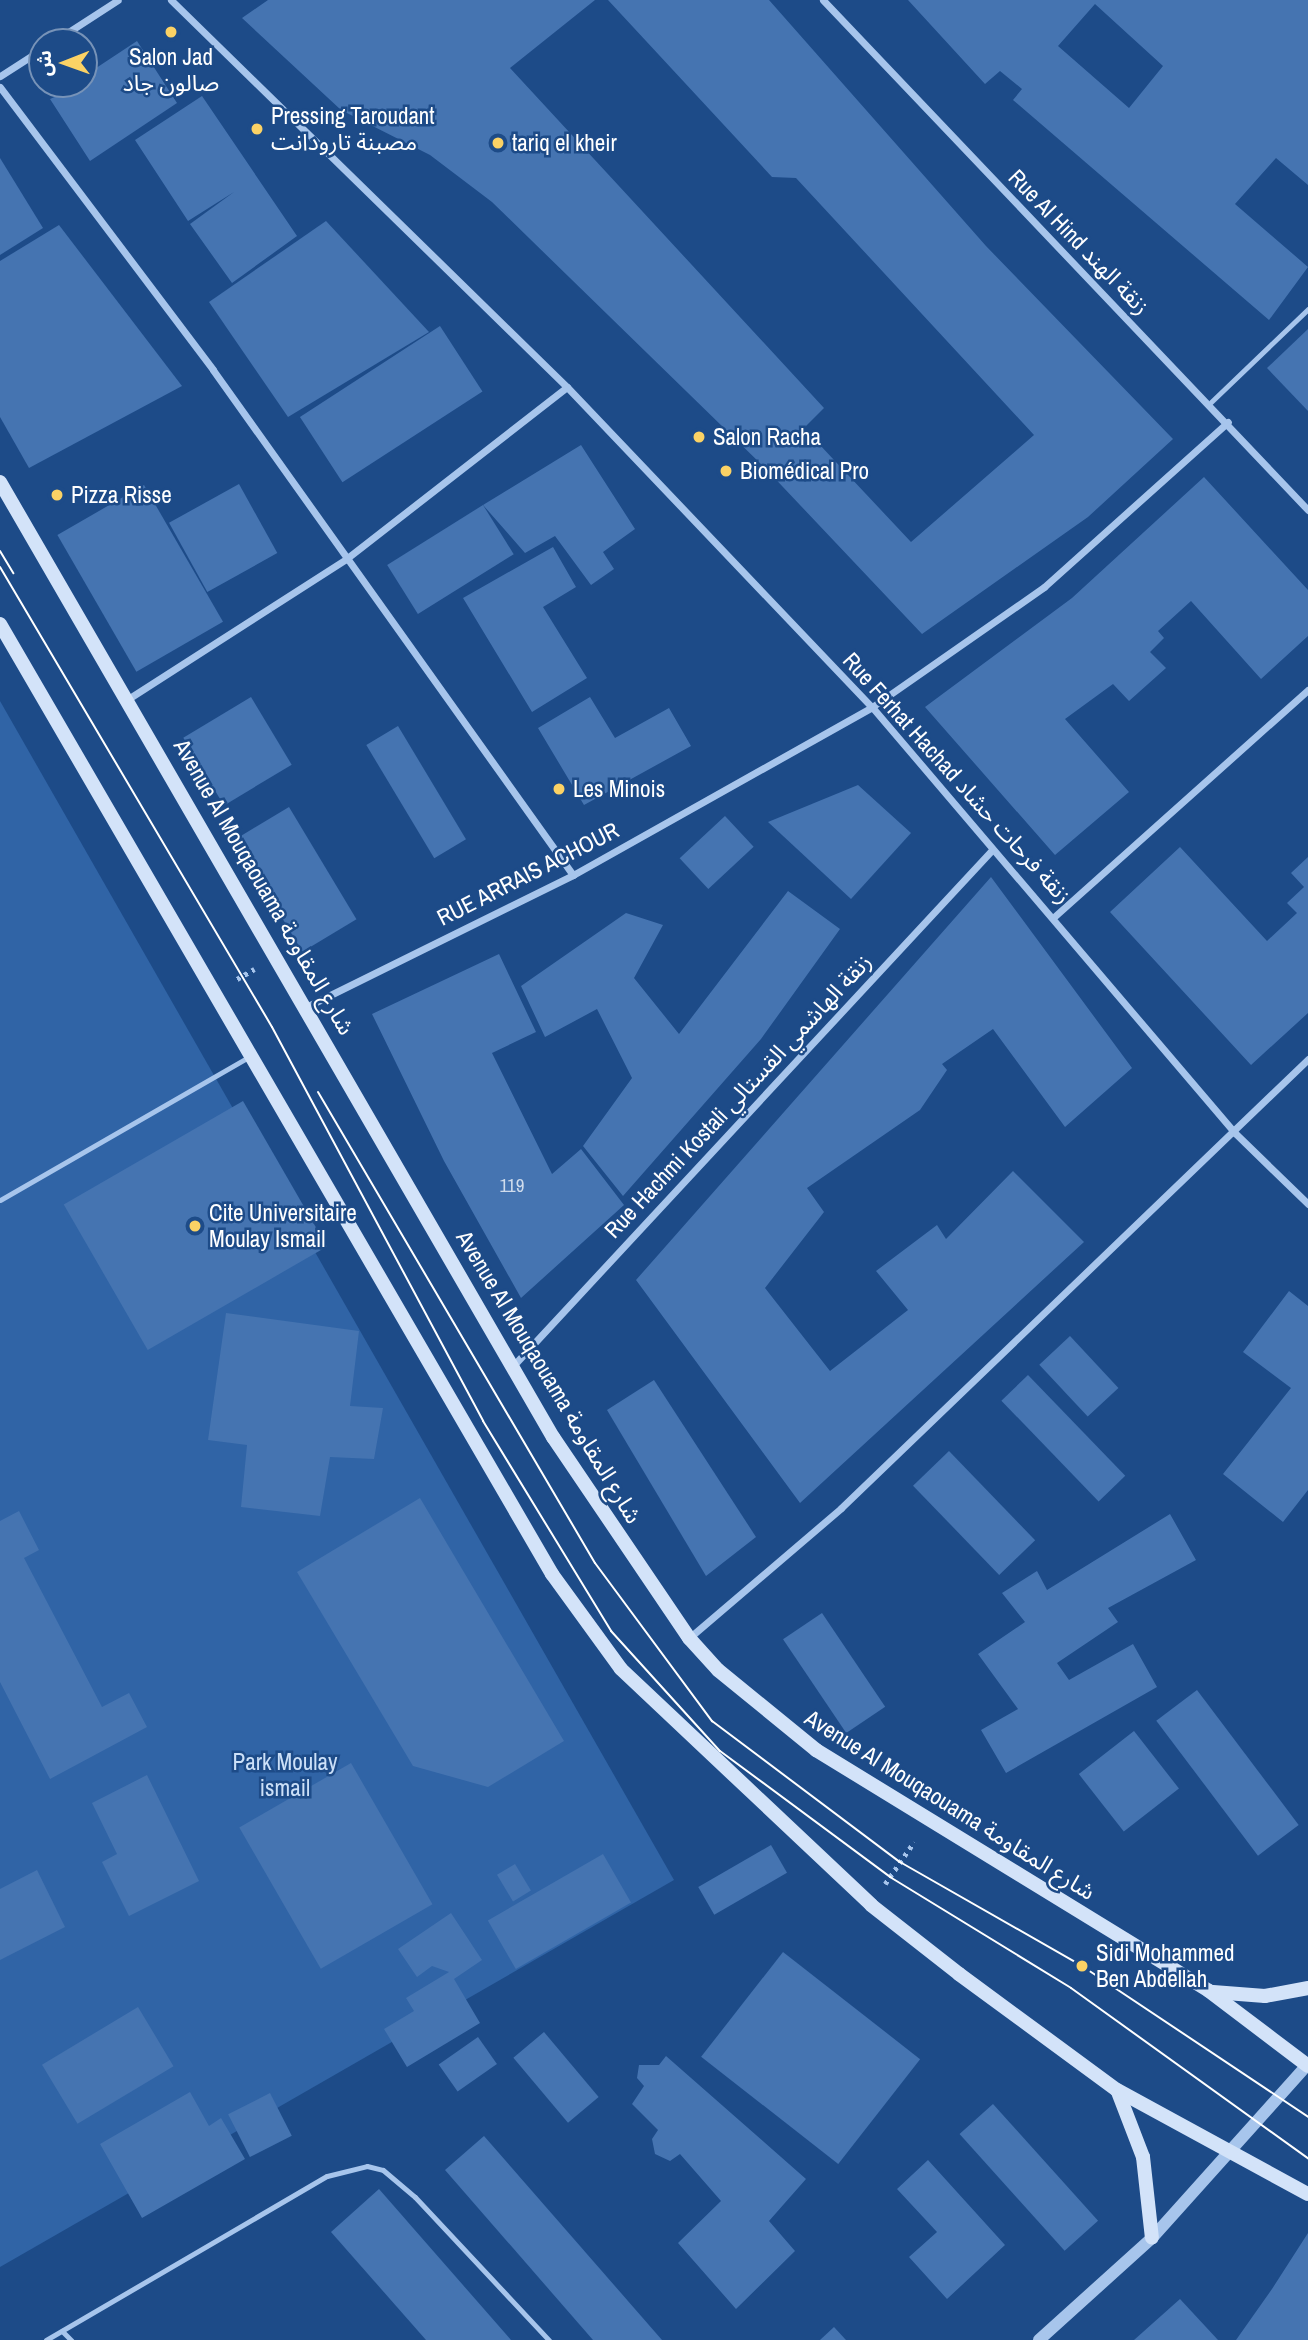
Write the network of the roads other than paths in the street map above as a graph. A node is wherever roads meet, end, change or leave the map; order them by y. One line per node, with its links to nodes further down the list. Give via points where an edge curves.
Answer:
1 (118, 0): 4 (street)
2 (171, 0): 9 (street, Rue Ferhat Hachad زنقة فرحات حشاد)
3 (823, 0): 10 (street, Rue Al Hind زنقة الهند)
4 (75, 28)
5 (28, 58): 6 (street)
6 (0, 76)
7 (0, 87): 14 (street)
8 (1308, 309): 10 (lane)
9 (567, 387): 14 (street); 18 (street, Rue Ferhat Hachad زنقة فرحات حشاد)
10 (1211, 402): 11 (street, Rue Al Hind زنقة الهند)
11 (1228, 422): 13 (street, Rue Al Hind زنقة الهند); 18 (street, RUE ARRAIS ACHOUR, via 1044,587)
12 (0, 482): 17 (main road, Avenue Al Mouqaouama شارع المقاومة)
13 (1308, 510)
14 (346, 559): 17 (street); 20 (street)
15 (0, 624): 23 (main road)
16 (1308, 690): 21 (street)
17 (128, 699): 22 (main road, Avenue Al Mouqaouama شارع المقاومة)
18 (872, 708): 19 (street, Rue Ferhat Hachad زنقة فرحات حشاد); 20 (street, RUE ARRAIS ACHOUR)
19 (992, 850): 21 (street, Rue Ferhat Hachad زنقة فرحات حشاد); 28 (street, Rue Hachmi Kostali زنقة الهاشمي القستالي)
20 (572, 876): 22 (street, RUE ARRAIS ACHOUR)
21 (1055, 916): 25 (street, Rue Ferhat Hachad زنقة فرحات حشاد)
22 (308, 1006): 28 (main road, Avenue Al Mouqaouama شارع المقاومة)
23 (250, 1056): 26 (lane); 33 (main road, via 584,1623 660,1713 871,1905)
24 (1308, 1059): 25 (street)
25 (1235, 1133): 27 (street, Rue Ferhat Hachad زنقة فرحات حشاد); 29 (street, via 841,1508)
26 (0, 1200)
27 (1308, 1204)
28 (513, 1367): 29 (main road, Avenue Al Mouqaouama شارع المقاومة, via 595,1506)
29 (689, 1638): 31 (main road, Avenue Al Mouqaouama شارع المقاومة, via 782,1725 927,1822)
30 (1308, 1988): 31 (main road, via 1265,1996)
31 (1209, 1991): 32 (main road, Avenue Al Mouqaouama شارع المقاومة)
32 (1308, 2065): 34 (street)
33 (1117, 2090): 34 (main road); 36 (main road, via 1140,2146)
34 (1228, 2150): 35 (main road); 36 (street)
35 (1308, 2194)
36 (1152, 2238): 41 (street)
37 (62, 2331): 38 (lane); 39 (lane); 40 (lane, via 327,2176 367,2166 383,2171 415,2197)
38 (46, 2340)
39 (71, 2340)
40 (550, 2340)
41 (1039, 2340)

